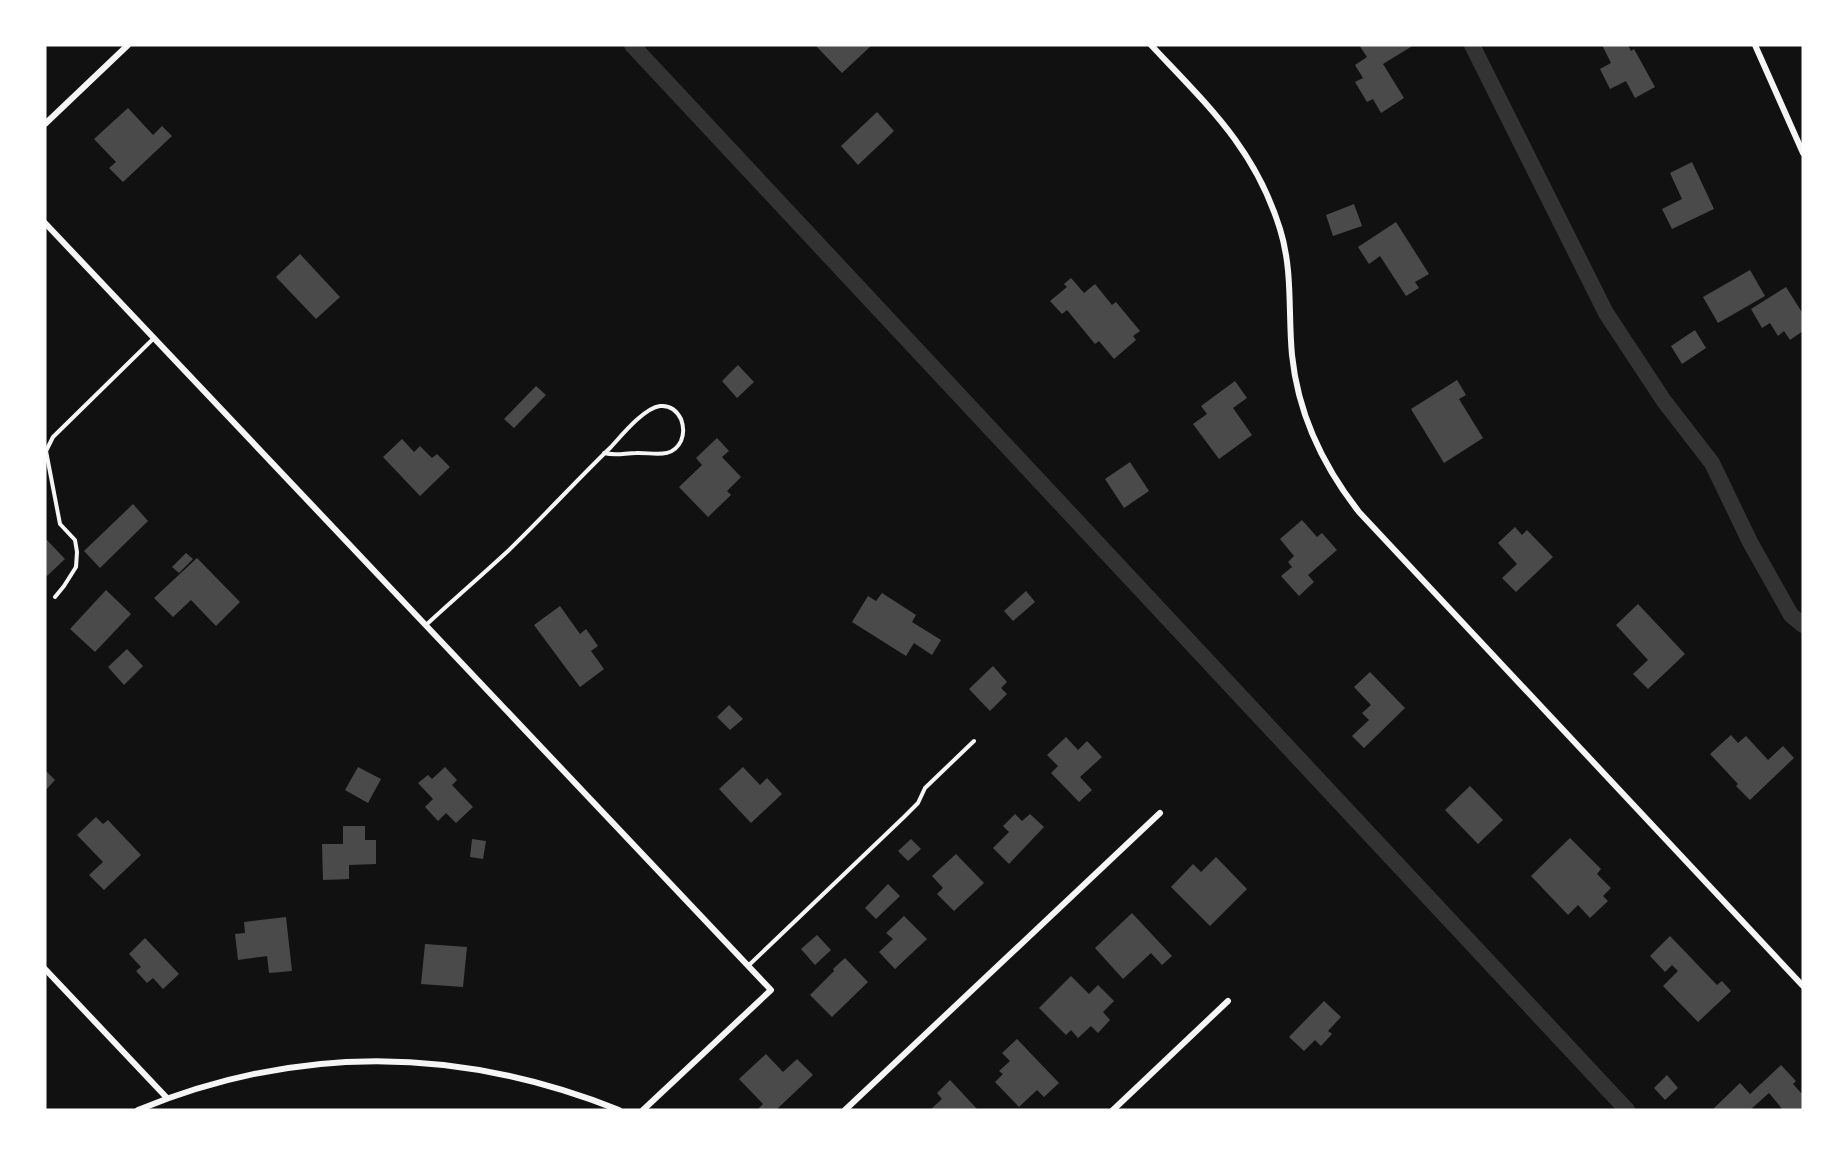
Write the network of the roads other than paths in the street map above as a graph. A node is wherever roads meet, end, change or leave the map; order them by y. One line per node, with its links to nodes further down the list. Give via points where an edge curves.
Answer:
1 (128, 45): 4 (street)
2 (1151, 45): 15 (street, via 1238,142 1268,196 1286,255 1298,392 1309,427 1344,492)
3 (1755, 45): 5 (street)
4 (45, 124)
5 (1803, 153)
6 (45, 224): 7 (street)
7 (154, 338): 9 (lane, via 53,437 46,451 60,524 75,540 77,552 76,567); 10 (street)
8 (604, 453): 8 (lane, via 637,420 658,406 676,411 684,427 677,448 670,453); 10 (lane, via 507,551)
9 (55, 597)
10 (426, 625): 13 (street)
11 (974, 741): 13 (lane, via 925,788 904,818)
12 (1160, 813): 21 (street)
13 (748, 966): 20 (street, via 771,990)
14 (45, 969): 17 (street)
15 (1803, 986)
16 (1228, 1001): 22 (street)
17 (167, 1098): 18 (street); 19 (street, via 257,1073 305,1065 402,1061 498,1072 580,1094)
18 (138, 1110)
19 (619, 1110)
20 (644, 1110)
21 (845, 1110)
22 (1113, 1110)

